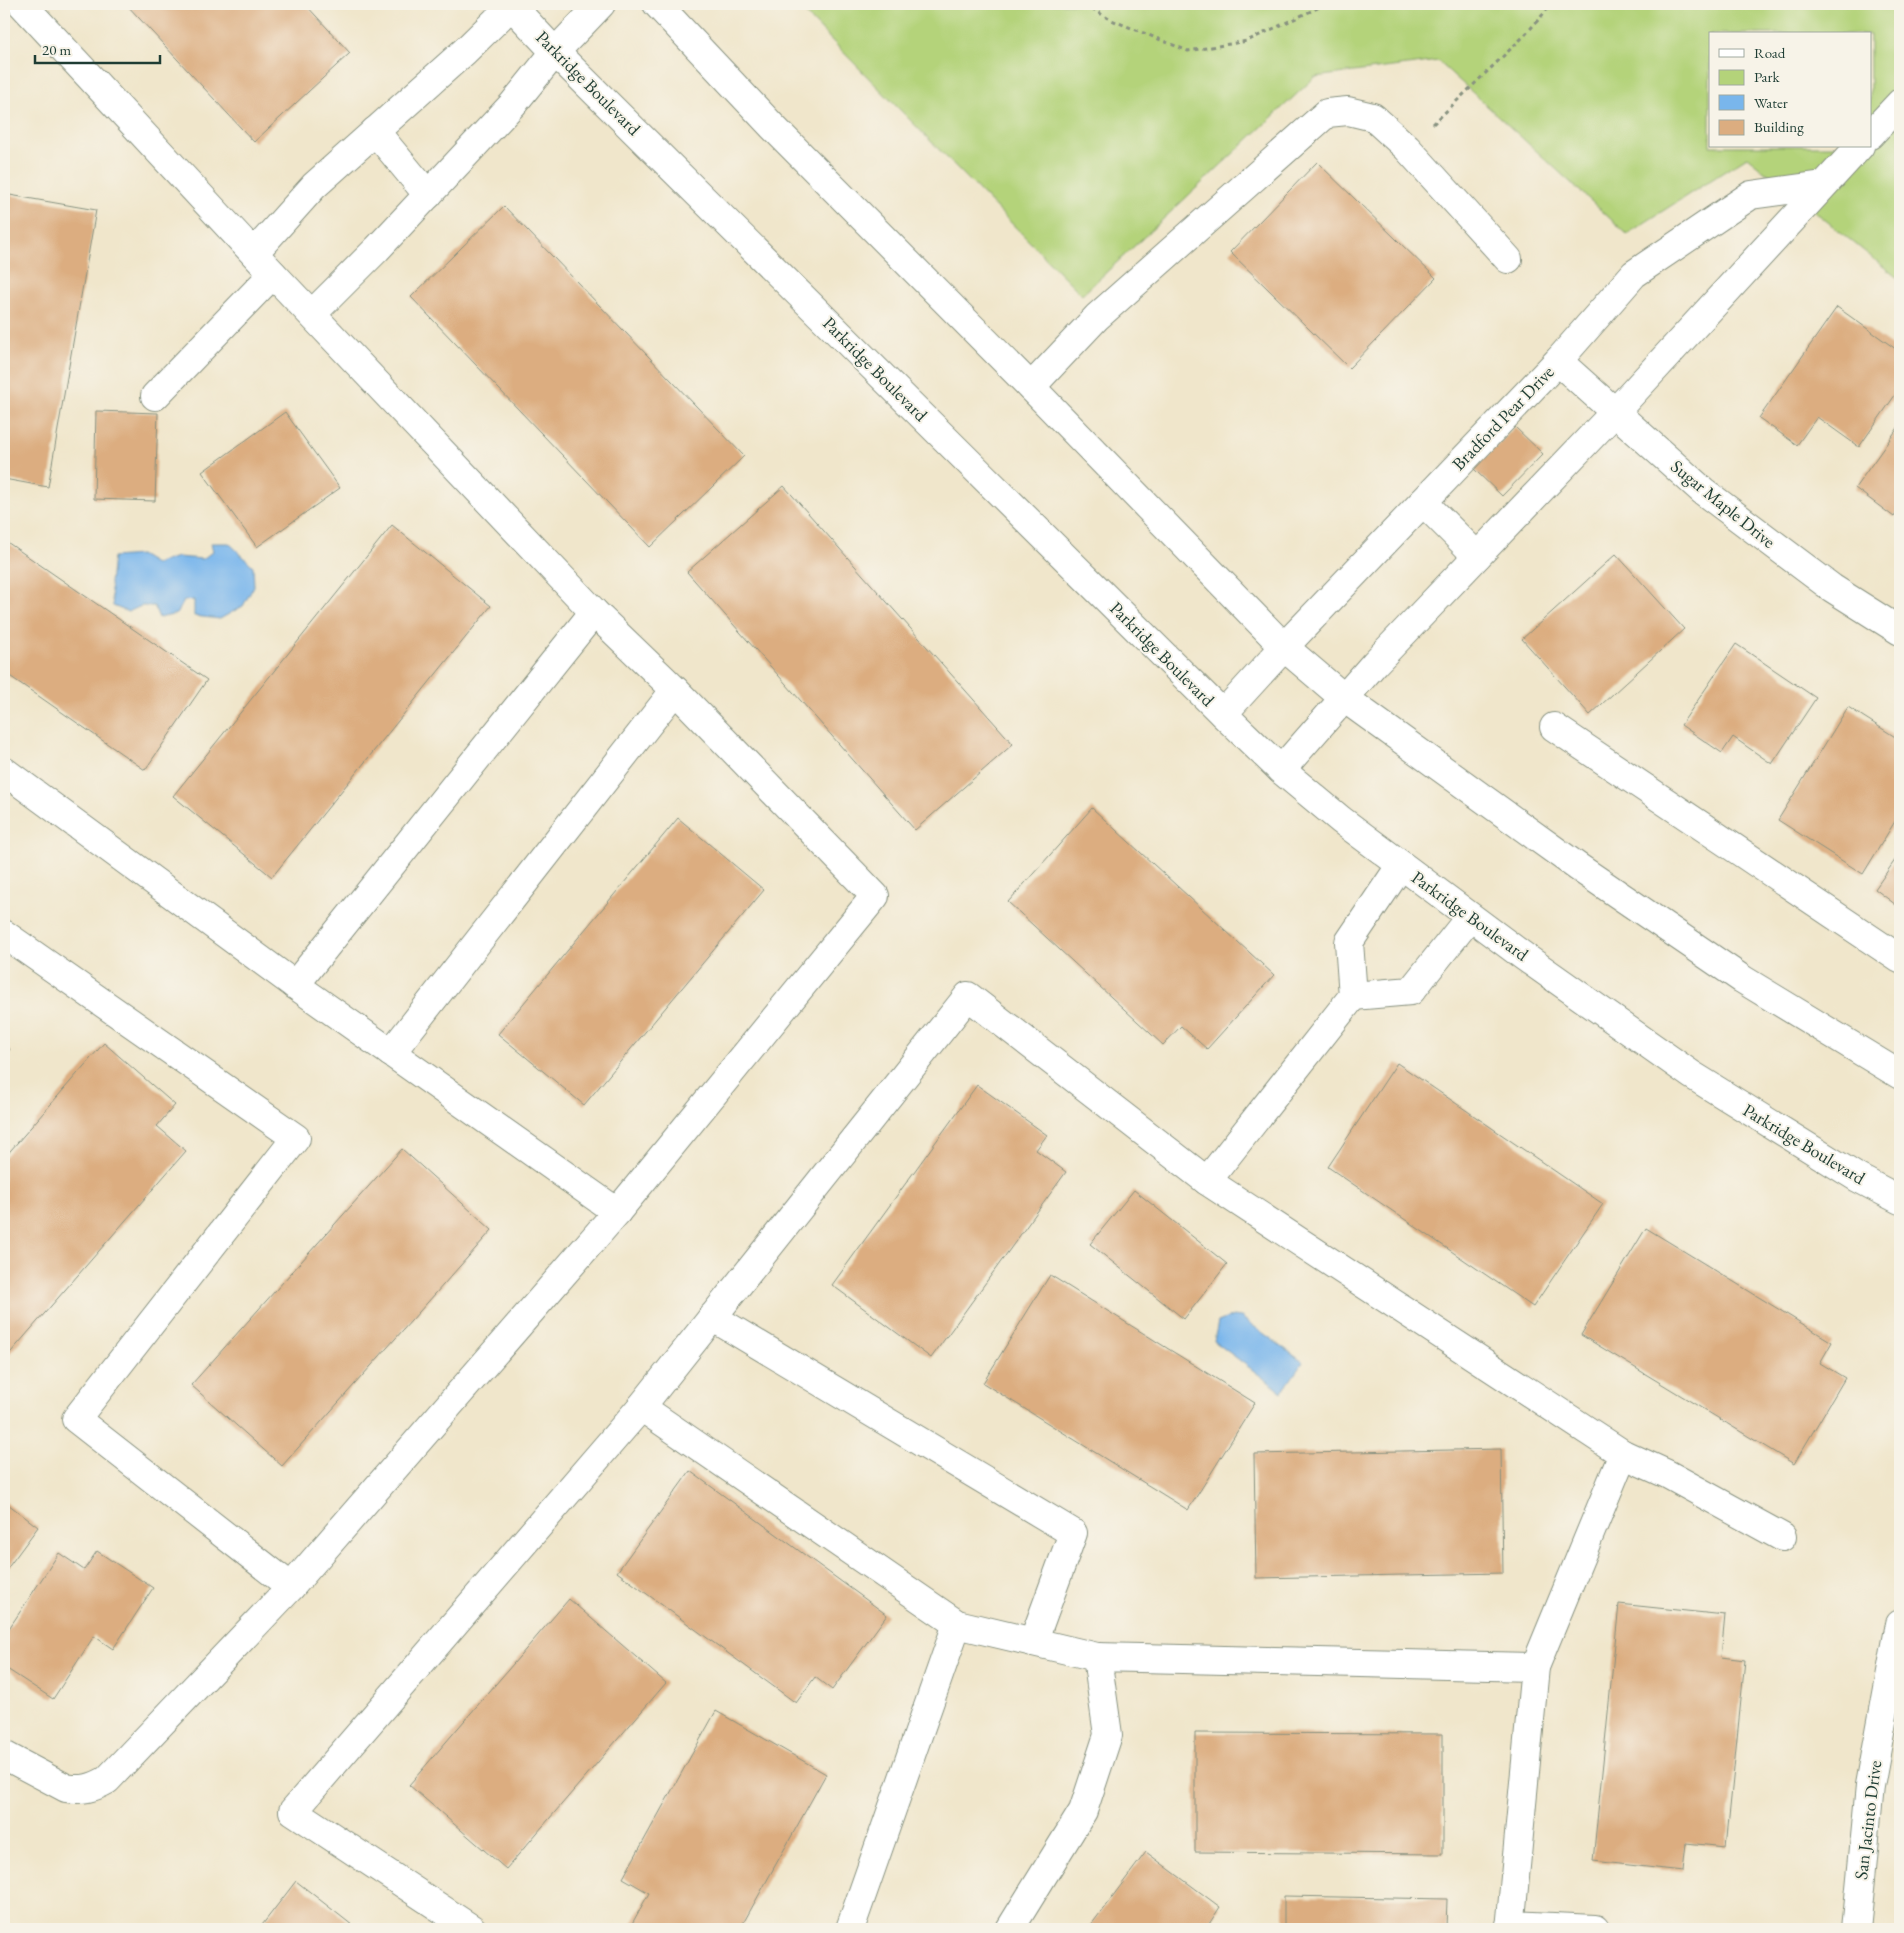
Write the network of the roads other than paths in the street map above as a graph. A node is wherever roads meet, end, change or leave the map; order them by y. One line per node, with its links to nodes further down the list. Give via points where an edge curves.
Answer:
1 (22, 4): 12 (street)
2 (512, 4): 5 (street, Parkridge Boulevard); 7 (street)
3 (601, 4): 5 (street)
4 (657, 4): 17 (street, via 780,134)
5 (556, 52): 11 (street, via 514,104); 27 (street, Parkridge Boulevard)
6 (1900, 103): 8 (street)
7 (375, 132): 11 (street); 12 (street, via 314,186)
8 (1872, 133)
9 (1858, 148): 10 (street)
10 (1823, 185): 16 (street, Bradford Pear Drive, via 1751,195 1670,248 1634,274); 19 (street)
11 (428, 195): 15 (street)
12 (254, 253): 14 (street)
13 (1508, 259): 17 (street, via 1407,148 1373,117 1348,111 1327,113 1097,318)
14 (273, 274): 15 (street); 18 (street)
15 (312, 314): 22 (street)
16 (1558, 361): 19 (street, Sugar Maple Drive); 20 (street, Bradford Pear Drive)
17 (1031, 387): 24 (street)
18 (155, 396)
19 (1615, 412): 21 (street); 23 (street, Sugar Maple Drive, via 1703,491 1832,588)
20 (1423, 502): 21 (street); 24 (street, Bradford Pear Drive)
21 (1477, 556): 26 (street)
22 (594, 612): 25 (street); 35 (street)
23 (1900, 630)
24 (1284, 647): 26 (street); 27 (street, Bradford Pear Drive)
25 (675, 690): 37 (street); 41 (street, via 875,896)
26 (1344, 698): 29 (street); 38 (street, via 1578,867 1742,979)
27 (1223, 714): 29 (street, Parkridge Boulevard)
28 (1554, 727): 34 (street)
29 (1281, 770): 31 (street, Parkridge Boulevard)
30 (4, 771): 35 (street)
31 (1401, 865): 32 (street, Parkridge Boulevard); 36 (street, via 1349,942)
32 (1470, 917): 36 (street, via 1412,991); 40 (street, Parkridge Boulevard, via 1692,1075 1858,1178)
33 (4, 934): 46 (street, via 296,1138 76,1419)
34 (1900, 959)
35 (295, 985): 37 (street)
36 (1353, 996): 39 (street)
37 (391, 1053): 41 (street)
38 (1900, 1075)
39 (1207, 1181): 42 (street, via 968,996); 44 (street)
40 (1900, 1200)
41 (617, 1212): 46 (street)
42 (712, 1317): 43 (street); 49 (street, via 1073,1533)
43 (642, 1407): 48 (street); 54 (street, via 293,1811)
44 (1623, 1454): 45 (street, via 1667,1474); 51 (street)
45 (1782, 1537)
46 (291, 1587): 52 (street, via 107,1780 93,1788 66,1788)
47 (1900, 1623): 58 (street, San Jacinto Drive, via 1870,1786)
48 (957, 1624): 49 (street); 55 (street)
49 (1033, 1642): 50 (street)
50 (1097, 1657): 51 (street); 56 (street, via 1108,1735 1082,1812)
51 (1535, 1667): 53 (street)
52 (4, 1755)
53 (1510, 1927): 57 (street)
54 (472, 1929)
55 (850, 1929)
56 (1010, 1929)
57 (1595, 1929)
58 (1856, 1929)

